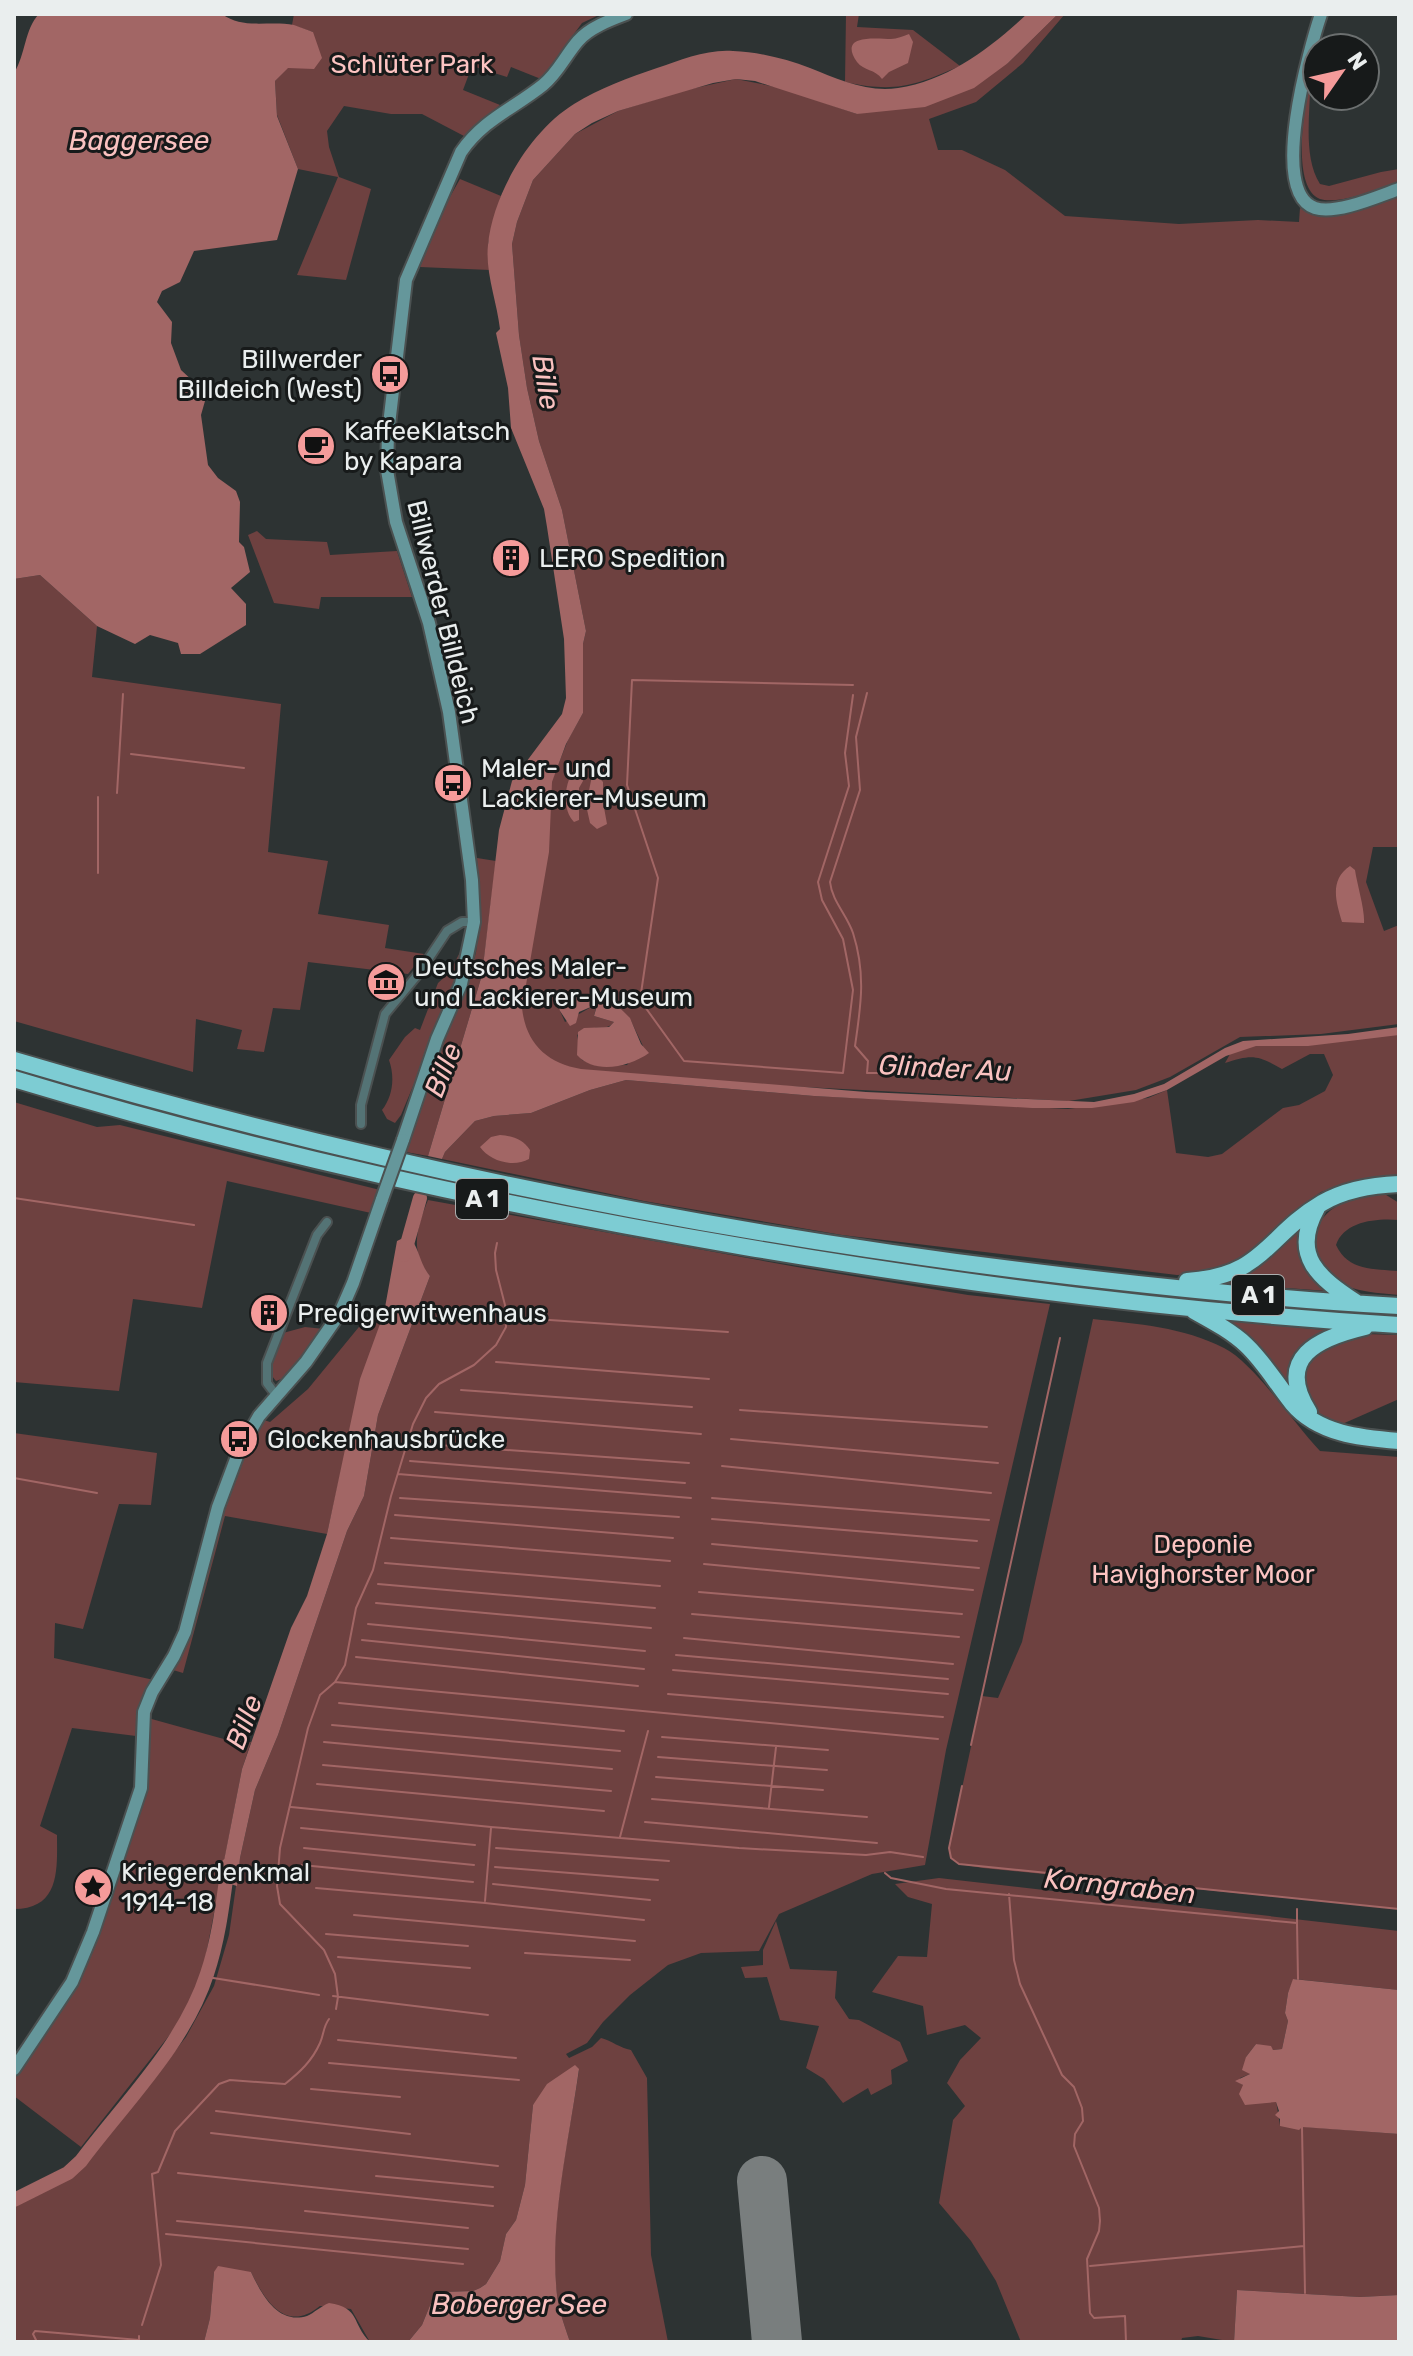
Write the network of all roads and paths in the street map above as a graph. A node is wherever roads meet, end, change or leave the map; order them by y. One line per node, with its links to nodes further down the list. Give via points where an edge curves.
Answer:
1 (1321, 14): 3 (street, via 1297,110 1296,178 1301,197 1309,206 1326,209)
2 (622, 15): 4 (street, Billwerder Billdeich, via 584,35 543,85 494,117 468,142 413,261 402,300 388,433 390,496 429,623 449,712)
3 (1399, 189)
4 (474, 922): 7 (street, via 447,931 385,1014 361,1105); 17 (street, Billwerder Billdeich, bridge, via 461,984 353,1283 312,1355)
5 (14, 1060): 11 (highway, A 1, via 264,1130 592,1203 853,1248)
6 (14, 1079): 14 (highway, A 1, via 395,1181 577,1219 957,1281)
7 (361, 1124)
8 (1399, 1184): 9 (highway, via 1355,1189)
9 (1319, 1204): 11 (highway, via 1244,1267 1227,1275); 12 (highway, via 1308,1223 1308,1257 1320,1276)
10 (327, 1222): 17 (street, via 317,1235 267,1363 267,1383)
11 (1158, 1286): 12 (highway, A 1)
12 (1359, 1304): 13 (highway, A 1)
13 (1399, 1306)
14 (1190, 1308): 15 (highway, A 1); 18 (highway, via 1247,1345 1294,1405)
15 (1379, 1324): 16 (highway, A 1); 18 (highway, via 1328,1337 1304,1355 1297,1377 1300,1394)
16 (1399, 1325)
17 (276, 1395): 20 (street, Billwerder Billdeich, via 239,1451 218,1507 185,1632 144,1712 141,1788 93,1932 72,1982)
18 (1318, 1422): 19 (highway, via 1342,1434)
19 (1399, 1441)
20 (14, 2069)

